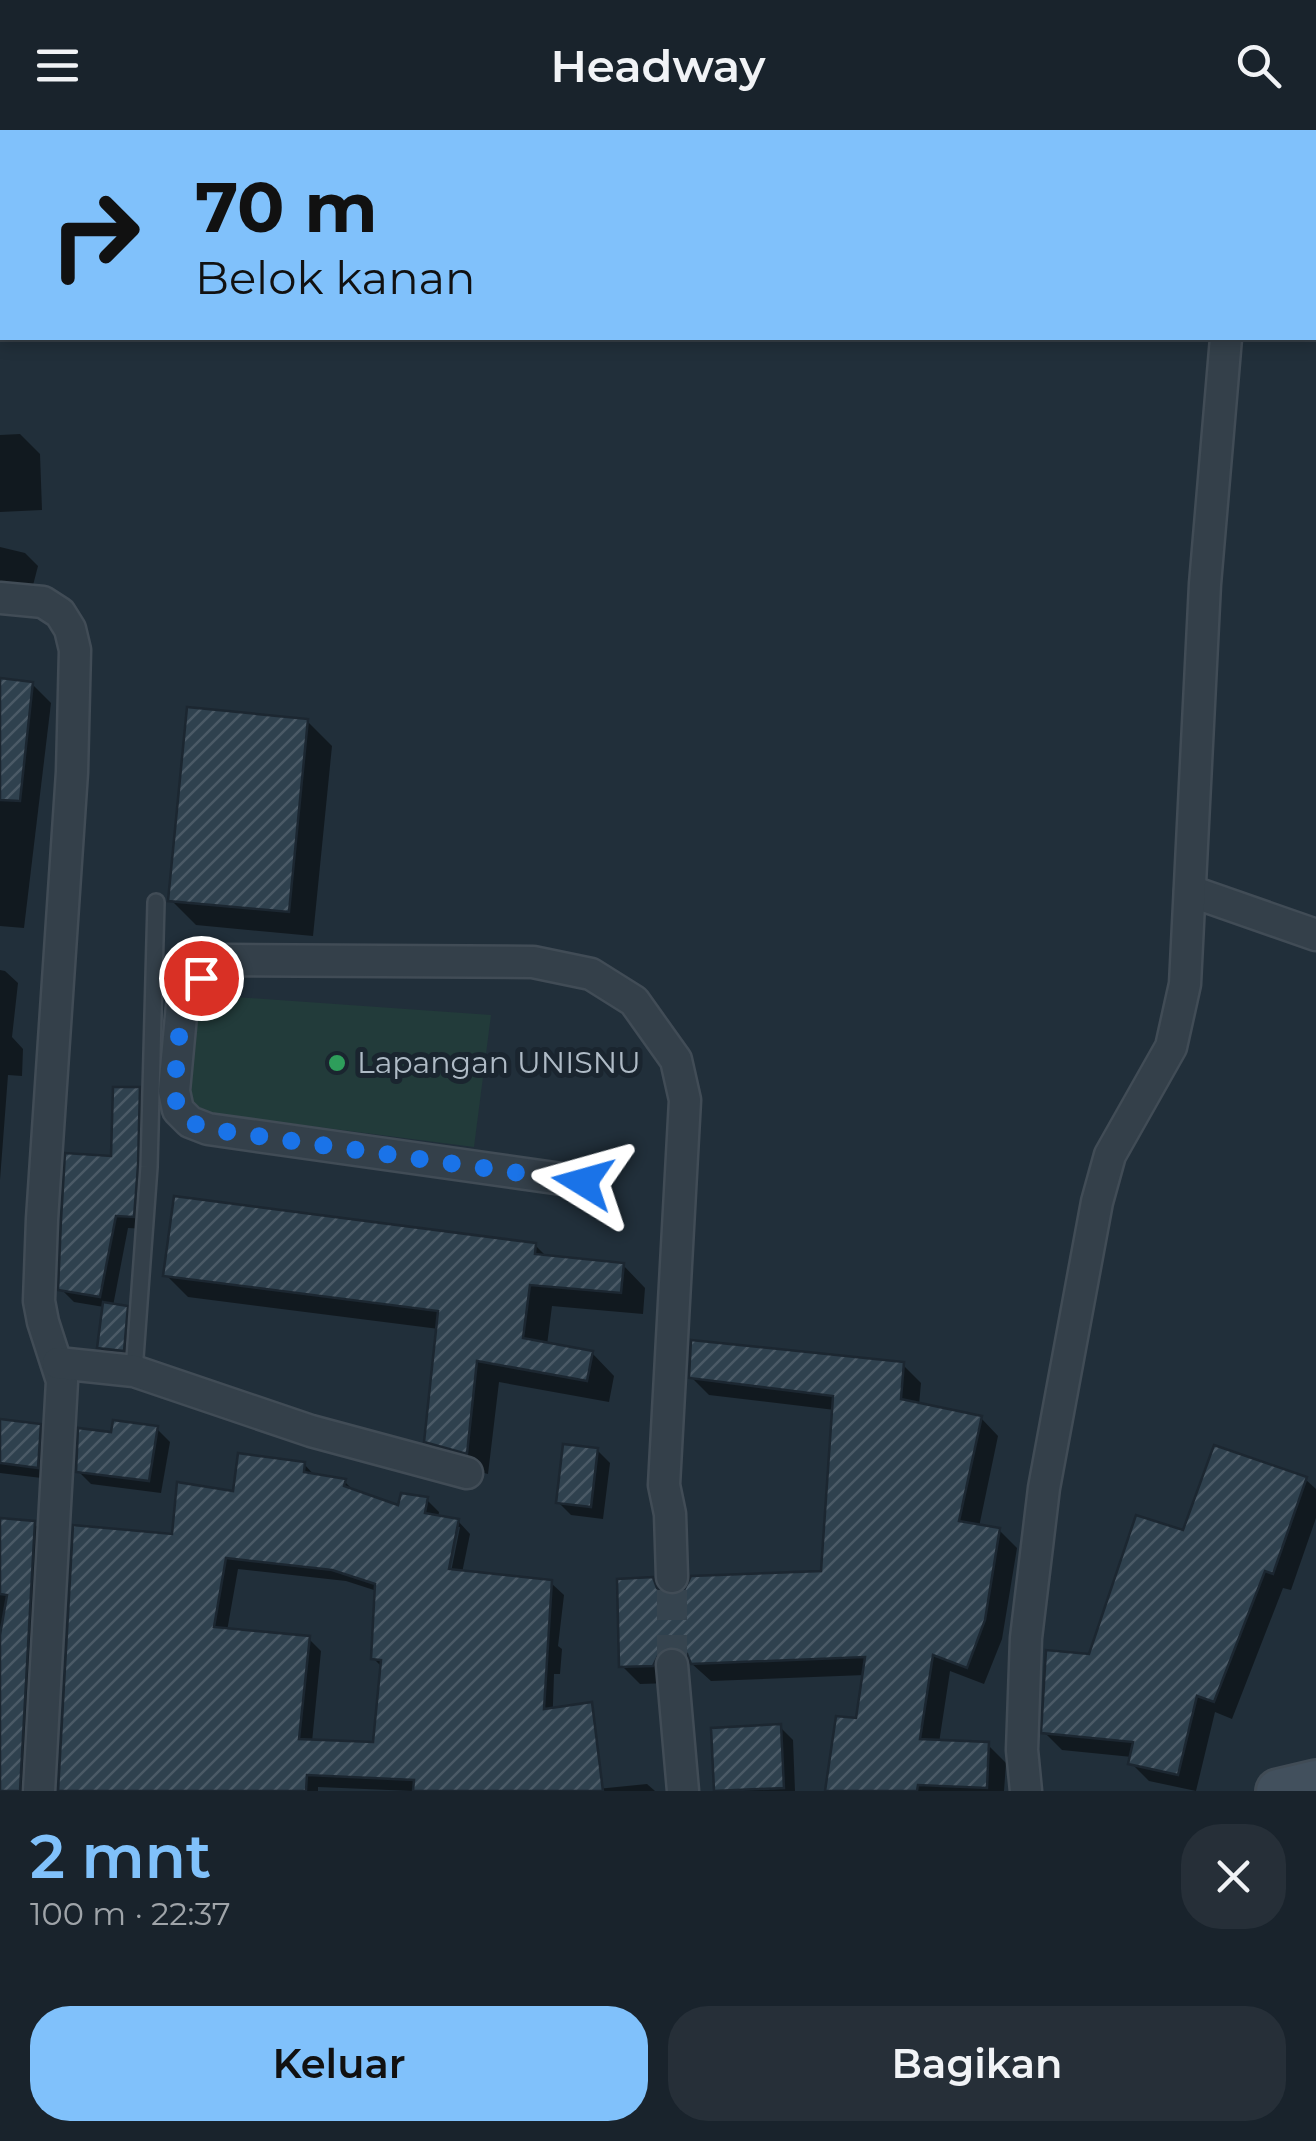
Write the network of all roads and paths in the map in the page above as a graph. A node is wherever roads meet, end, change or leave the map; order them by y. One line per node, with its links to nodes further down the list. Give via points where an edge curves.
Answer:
1 (1226, 340): 3 (street)
2 (0, 598): 7 (street, via 44,602 60,613 75,650 40,1301)
3 (1190, 891): 5 (street); 15 (street, via 1185,984 1171,1047 1110,1154 1044,1488 1026,1638)
4 (156, 902): 8 (lane, via 149,1167)
5 (1316, 934)
6 (583, 1182): 10 (street, via 190,1122 178,1110 174,1091 182,1005 201,978 227,960 287,959 533,962 590,974 634,1001 676,1060 685,1100 664,1486)
7 (58, 1363): 8 (street); 13 (street)
8 (134, 1371): 9 (street, via 311,1431)
9 (467, 1472)
10 (672, 1577)
11 (672, 1665): 14 (street)
12 (1316, 1782): 16 (main road)
13 (39, 1791)
14 (683, 1791)
15 (1026, 1791)
16 (1278, 1791)

